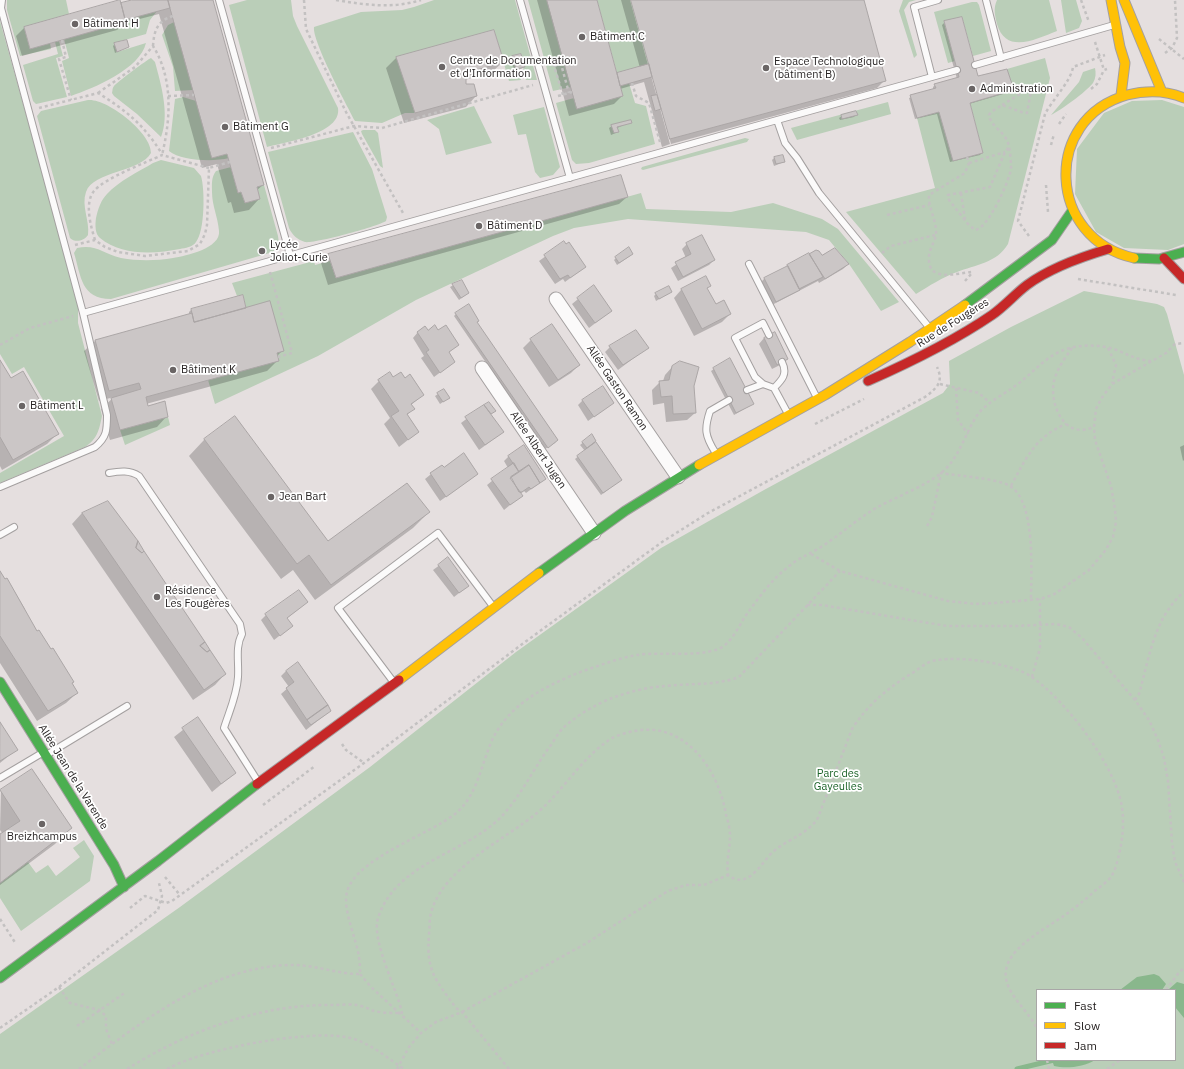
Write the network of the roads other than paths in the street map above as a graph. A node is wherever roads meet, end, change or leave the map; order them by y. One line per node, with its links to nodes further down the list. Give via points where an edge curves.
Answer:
1 (2, 0): 26 (lane, via 1,8)
2 (219, 0): 21 (lane)
3 (520, 0): 17 (lane)
4 (938, 0): 12 (lane, via 914,7)
5 (986, 0): 9 (lane)
6 (1112, 0): 8 (main road)
7 (1124, 0): 8 (main road)
8 (1124, 22): 9 (lane); 13 (main road); 14 (main road, via 1120,47 1125,63)
9 (1001, 58): 10 (lane)
10 (976, 65)
11 (957, 70): 12 (lane)
12 (932, 77): 16 (lane)
13 (1162, 92): 14 (main road, via 1148,91); 15 (main road)
14 (1122, 95): 18 (main road, via 1094,111 1075,135 1068,150 1065,181)
15 (1184, 98)
16 (778, 120): 17 (lane); 27 (lane, via 785,143 819,193)
17 (570, 178): 21 (lane)
18 (1072, 211): 19 (main road, via 1081,226); 27 (main road, via 1052,240 985,291)
19 (1108, 249): 22 (main road, via 1145,260); 34 (main road, Rue de Fougères, via 1063,265 1028,284 993,314 915,360 878,377)
20 (1184, 252): 22 (main road)
21 (290, 255): 26 (lane)
22 (1164, 258): 24 (main road)
23 (749, 264): 34 (lane)
24 (1184, 279)
25 (556, 299): 39 (street, Allée Gaston Ramon)
26 (83, 313): 40 (lane, via 107,415 107,431 103,441 95,447)
27 (930, 328): 34 (main road)
28 (769, 335): 31 (lane, via 763,323 735,338 755,377)
29 (782, 362): 32 (lane, via 785,368 784,378)
30 (482, 368): 42 (street, Allée Albert Jugon)
31 (762, 384): 32 (lane); 33 (lane)
32 (774, 388): 36 (lane)
33 (746, 390)
34 (822, 397): 36 (main road)
35 (729, 400): 37 (lane, via 710,411 705,425 707,439)
36 (788, 415): 37 (main road)
37 (716, 454): 39 (main road)
38 (109, 473): 50 (lane, via 134,472 139,476 240,624 242,634 238,642 238,677 224,728)
39 (678, 477): 42 (main road)
40 (0, 487)
41 (14, 527): 43 (lane)
42 (594, 533): 44 (main road)
43 (0, 535)
44 (494, 607): 46 (main road); 46 (lane, via 438,533 338,608)
45 (0, 682): 48 (main road, Allée Jean de la Varende)
46 (394, 683): 50 (main road)
47 (127, 706): 48 (lane)
48 (44, 754): 49 (lane); 51 (main road, Allée Jean de la Varende, via 120,876)
49 (0, 778)
50 (259, 783): 51 (main road)
51 (124, 887): 52 (main road)
52 (0, 978)

